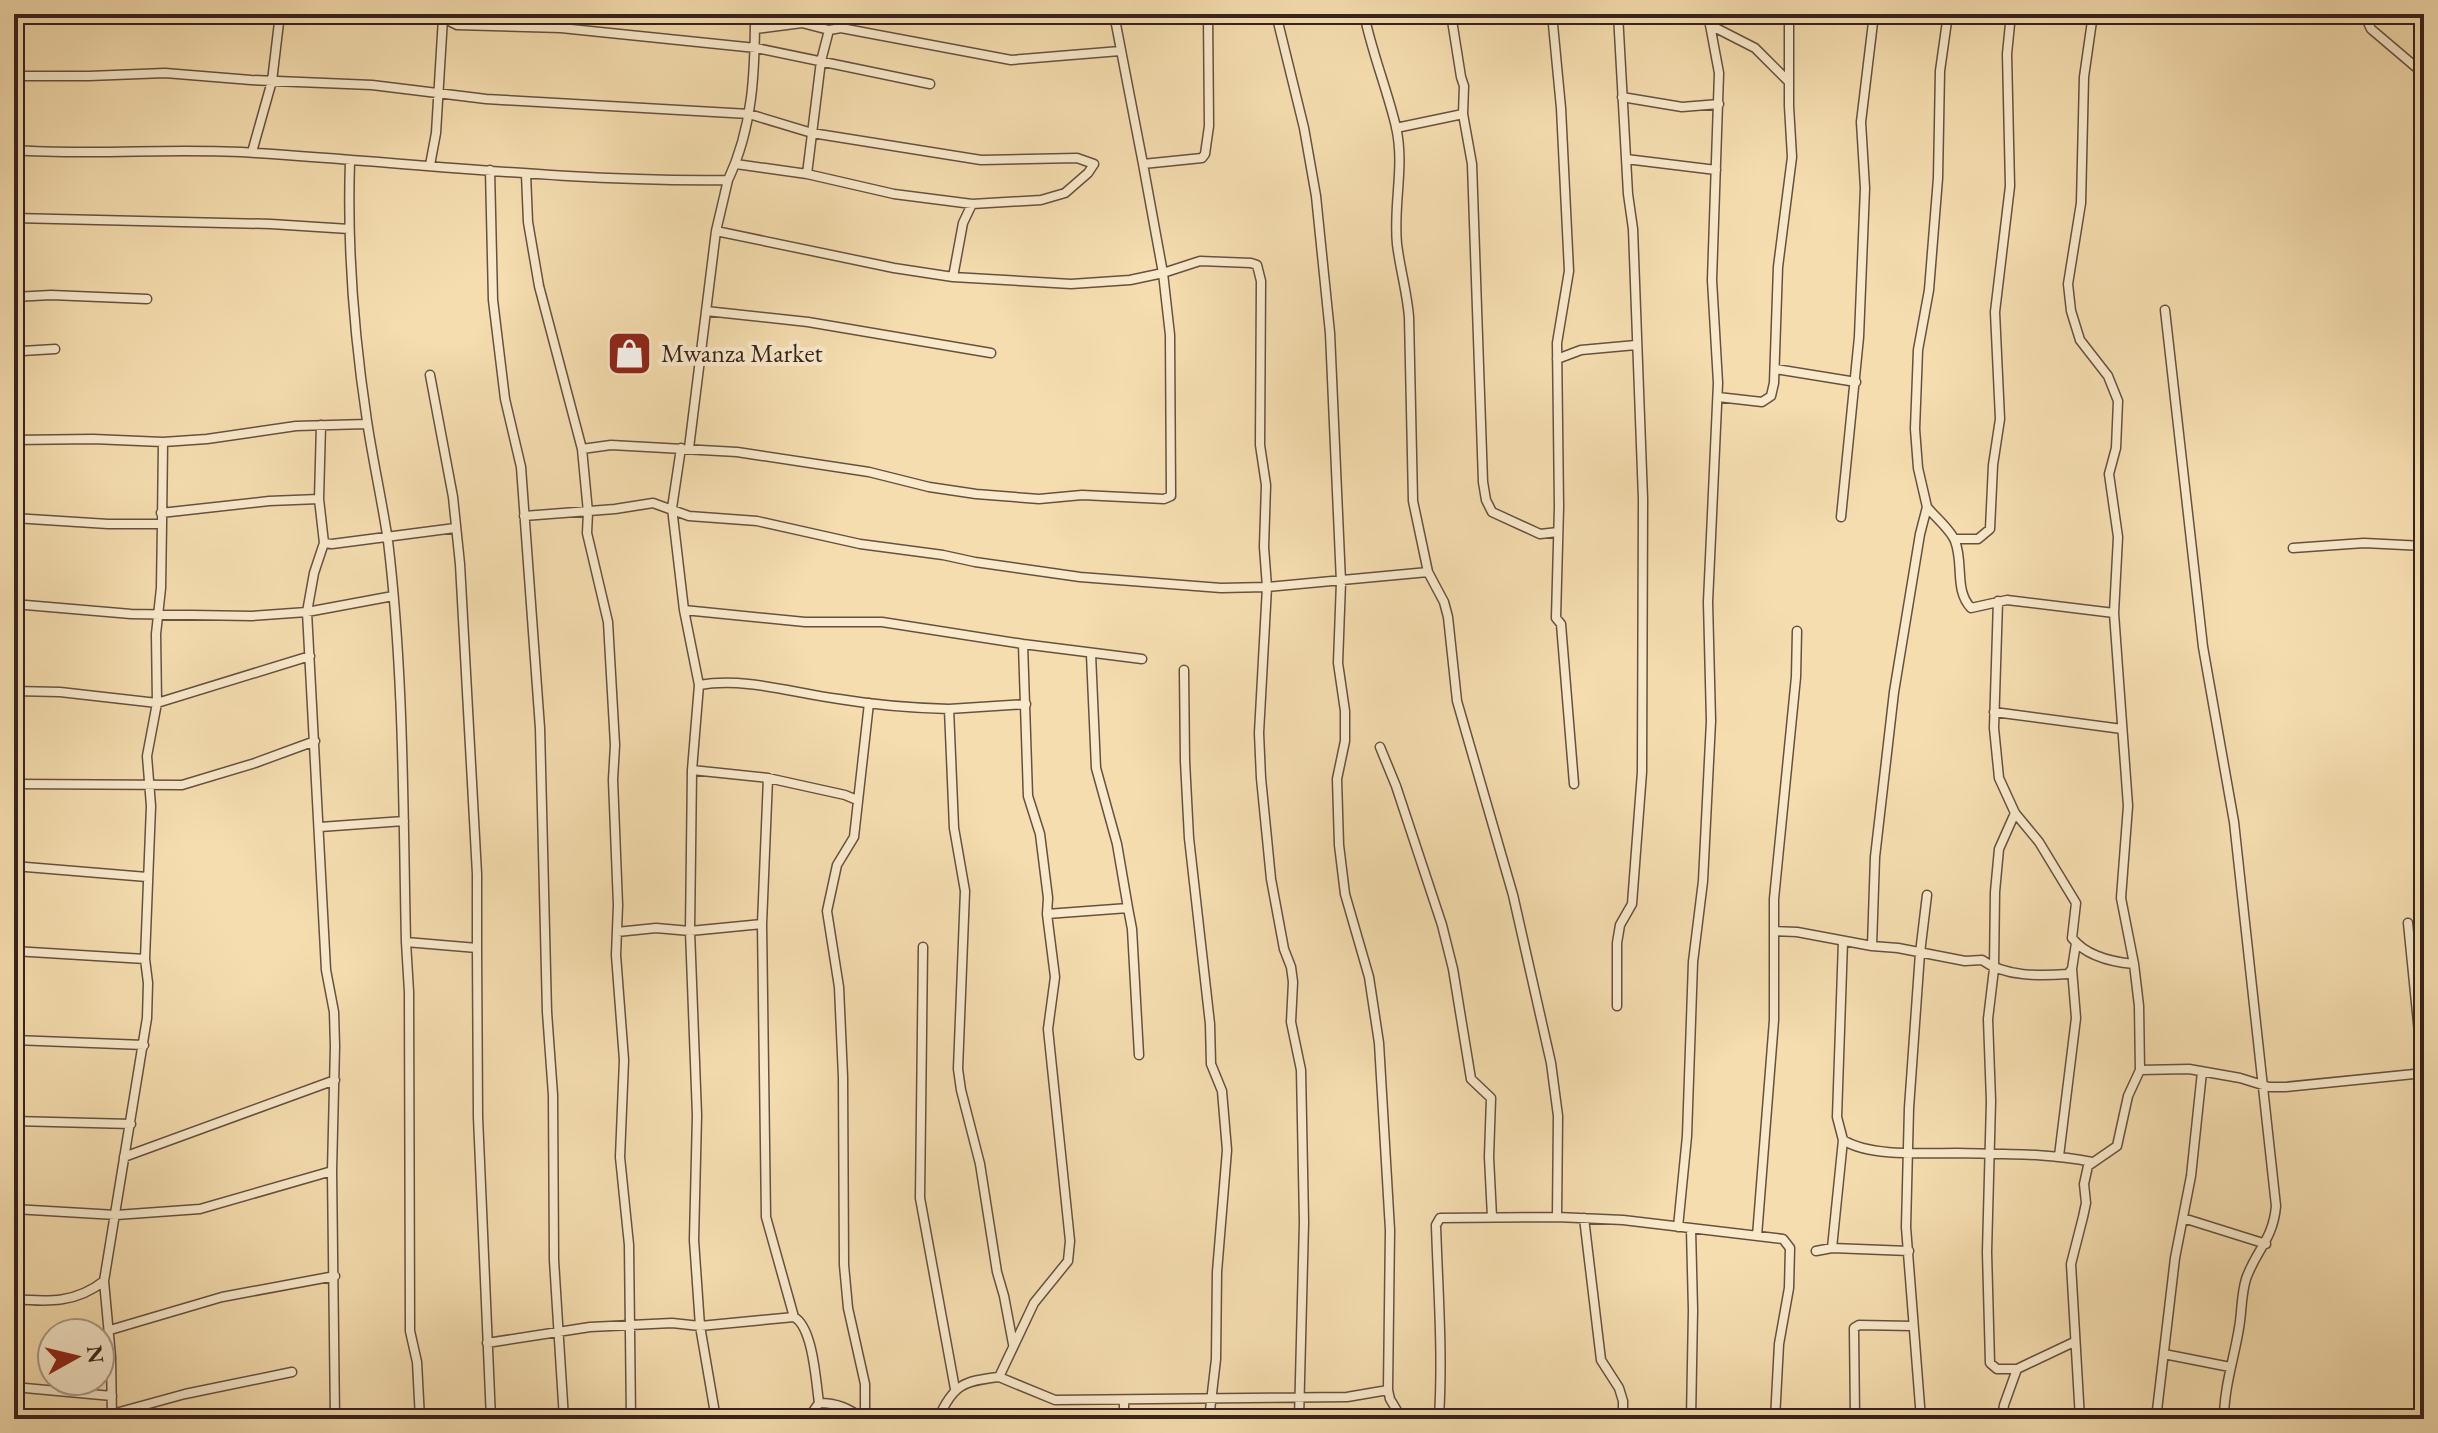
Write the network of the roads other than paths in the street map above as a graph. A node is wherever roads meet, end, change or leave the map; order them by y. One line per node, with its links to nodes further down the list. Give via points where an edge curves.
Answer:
1 (280, 14): 27 (street)
2 (384, 14): 18 (street)
3 (755, 14): 20 (street)
4 (1114, 14): 23 (street)
5 (1208, 14): 42 (street, via 1205,154)
6 (1276, 14): 91 (street, via 1316,196 1330,333)
7 (1364, 14): 35 (street)
8 (1451, 14): 34 (street, via 1464,86)
9 (1552, 14): 62 (street, via 1569,271)
10 (1618, 14): 31 (street)
11 (1708, 14): 19 (street)
12 (1789, 14): 28 (street)
13 (1874, 14): 66 (street, via 1861,122 1865,188)
14 (1948, 14): 75 (street, via 1940,71 1929,290 1918,350 1915,429)
15 (2011, 14): 86 (street, via 2010,186 1995,312 2000,419 1990,529 1978,539)
16 (2093, 14): 98 (street, via 2084,77 2081,203 2068,284 2080,340 2108,376 2118,401 2109,474 2118,537)
17 (2364, 14): 25 (street, via 2371,29)
18 (443, 18): 22 (street, via 457,25 561,28); 30 (street)
19 (1709, 24): 28 (street, via 1755,48); 32 (street)
20 (755, 29): 21 (street, via 802,23); 22 (street)
21 (829, 30): 23 (street, via 1011,60); 24 (street)
22 (756, 48): 24 (street); 33 (street)
23 (1120, 51): 42 (street)
24 (821, 61): 29 (street); 36 (street)
25 (2424, 74)
26 (14, 76): 27 (street, via 165,73)
27 (272, 81): 30 (street); 38 (street)
28 (1788, 81): 64 (street, via 1792,157 1778,267)
29 (930, 84)
30 (439, 93): 33 (street); 43 (street)
31 (1622, 97): 32 (street, via 1682,107); 39 (street)
32 (1719, 104): 45 (street)
33 (749, 114): 36 (street); 41 (street)
34 (1463, 114): 35 (street); 84 (street, via 1472,164 1486,500 1492,512 1522,527 1540,534)
35 (1396, 128): 90 (street, via 1401,158 1397,243 1408,293 1412,485)
36 (812, 133): 47 (street); 49 (street, via 981,160 1077,158 1094,164 1065,193 1041,200)
37 (14, 150): 38 (street)
38 (252, 152): 40 (street)
39 (1626, 159): 45 (street); 59 (street)
40 (350, 161): 43 (street); 51 (street)
41 (736, 164): 47 (street); 48 (street)
42 (1143, 164): 53 (street)
43 (430, 165): 44 (street)
44 (490, 170): 46 (street); 79 (street, via 499,363 521,467)
45 (1716, 170): 67 (street, via 1712,280)
46 (526, 174): 48 (street); 73 (street, via 539,286)
47 (807, 174): 49 (street, via 894,194)
48 (728, 180): 52 (street)
49 (972, 204): 54 (street)
50 (14, 218): 51 (street)
51 (349, 229): 68 (street)
52 (716, 231): 54 (street); 58 (street)
53 (1163, 273): 54 (street, via 1071,284); 72 (street, via 1170,335 1168,499 976,494 869,472); 92 (street, via 1200,261 1257,265)
54 (953, 277)
55 (14, 297): 56 (street)
56 (147, 299)
57 (2165, 310): 155 (street, via 2203,647 2234,822)
58 (706, 311): 61 (street); 72 (street)
59 (1636, 345): 62 (street, via 1581,350); 147 (street, via 1643,499 1642,772 1632,904 1617,943)
60 (55, 349): 63 (street, via 22,351)
61 (991, 353)
62 (1557, 359): 84 (street)
63 (14, 363)
64 (1776, 369): 66 (street); 67 (street, via 1768,401)
65 (430, 375): 83 (street)
66 (1856, 382): 80 (street)
67 (1718, 397): 171 (street, via 1708,602 1711,721)
68 (367, 424): 69 (street); 85 (street)
69 (321, 425): 71 (street); 74 (street)
70 (14, 440): 71 (street)
71 (163, 442): 78 (street)
72 (685, 448): 73 (street); 76 (street)
73 (582, 449): 77 (street)
74 (319, 499): 78 (street); 87 (street)
75 (1927, 507): 86 (street); 138 (street, via 1894,692 1875,857)
76 (672, 508): 77 (street, via 653,503); 92 (street, via 689,516 757,521 860,544 1031,571 1221,588); 96 (street)
77 (588, 512): 79 (street); 134 (street, via 587,533 608,622)
78 (161, 513): 82 (street)
79 (524, 516): 187 (street, via 540,728)
80 (1841, 517)
81 (14, 518): 82 (street)
82 (162, 524): 99 (street)
83 (455, 528): 85 (street); 140 (street, via 477,860)
84 (1558, 532): 119 (street, via 1556,618 1561,624)
85 (387, 538): 87 (street); 93 (street)
86 (1955, 539): 94 (street, via 1965,601 1971,608)
87 (324, 543): 97 (street)
88 (2424, 546): 89 (street, via 2337,543)
89 (2293, 548)
90 (1428, 572): 91 (street); 168 (street, via 1448,617 1457,701 1513,895 1551,1063 1558,1116)
91 (1341, 582): 92 (street); 199 (street, via 1338,663 1345,741 1337,779 1339,845 1379,1043 1390,1230)
92 (1267, 587): 200 (street, via 1261,778 1271,879 1291,967 1291,1022 1301,1070)
93 (393, 596): 97 (street); 123 (street)
94 (1998, 601): 98 (street); 112 (street)
95 (14, 604): 99 (street)
96 (684, 610): 101 (street, via 805,622 882,622); 106 (street)
97 (307, 612): 99 (street); 103 (street)
98 (2114, 613): 113 (street)
99 (159, 614): 108 (street)
100 (1797, 631): 133 (street)
101 (1023, 644): 102 (street); 110 (street)
102 (1091, 654): 104 (street); 128 (street, via 1096,768)
103 (310, 656): 108 (street); 114 (street)
104 (1142, 659)
105 (1184, 670): 201 (street, via 1189,838 1211,1064 1222,1091 1227,1150)
106 (699, 685): 109 (street, via 736,682); 116 (street)
107 (14, 691): 108 (street)
108 (157, 703): 120 (street, via 147,756)
109 (869, 703): 111 (street); 121 (street)
110 (1026, 704): 111 (street); 129 (street, via 1028,796 1040,834)
111 (949, 709): 190 (street, via 954,828 965,891 958,1069)
112 (1994, 712): 113 (street); 122 (street, via 1999,778)
113 (2122, 729): 144 (street, via 2128,806 2120,883)
114 (315, 741): 120 (street, via 193,782); 124 (street)
115 (1380, 747): 167 (street, via 1442,925 1471,1079 1491,1098)
116 (692, 770): 117 (street); 132 (street)
117 (768, 778): 121 (street); 131 (street)
118 (14, 784): 120 (street)
119 (1574, 784)
120 (149, 785): 126 (street)
121 (857, 800): 213 (street, via 854,837 837,865 827,911 839,987 844,1265 865,1384)
122 (2015, 813): 137 (street, via 2076,903 2071,934); 145 (street, via 1999,849)
123 (404, 821): 124 (street); 136 (street)
124 (320, 827): 154 (street)
125 (14, 866): 126 (street)
126 (147, 877): 143 (street)
127 (1927, 895): 142 (street)
128 (1128, 908): 129 (street); 150 (street)
129 (1047, 914): 190 (street, via 1055,977 1048,1029 1050,1066 1070,1241 1068,1261 1034,1303)
130 (2408, 923): 153 (street)
131 (762, 924): 132 (street); 182 (street, via 766,1217)
132 (690, 931): 134 (street); 184 (street)
133 (1774, 931): 135 (street); 173 (street, via 1774,1020)
134 (617, 932): 183 (street, via 624,1060 620,1157)
135 (1843, 941): 138 (street); 158 (street, via 1837,1117)
136 (406, 942): 140 (street); 207 (street, via 410,1331)
137 (2076, 943): 144 (street, via 2104,958); 146 (street)
138 (1872, 946): 142 (street)
139 (923, 947): 198 (street, via 920,1198)
140 (477, 948): 189 (street)
141 (14, 951): 143 (street)
142 (1920, 953): 145 (street, via 1982,960); 159 (street)
143 (145, 959): 149 (street)
144 (2134, 964): 151 (street)
145 (1994, 969): 146 (street, via 2066,974); 160 (street, via 1988,1019)
146 (2072, 969): 161 (street, via 2076,1018)
147 (1617, 1006)
148 (14, 1040): 149 (street)
149 (144, 1045): 157 (street)
150 (1139, 1055)
151 (2140, 1070): 152 (street); 163 (street, via 2117,1146)
152 (2202, 1072): 155 (street); 170 (street)
153 (2424, 1073): 155 (street, via 2285,1087)
154 (335, 1080): 162 (street); 164 (street)
155 (2263, 1084): 174 (street, via 2276,1206)
156 (14, 1121): 157 (street)
157 (131, 1124): 162 (street)
158 (1843, 1140): 159 (street, via 1866,1149); 175 (street)
159 (1907, 1152): 160 (street); 177 (street)
160 (1990, 1154): 161 (street); 193 (street, via 1990,1363 1997,1369)
161 (2059, 1156): 163 (street)
162 (124, 1157): 166 (street)
163 (2092, 1162): 188 (street, via 2071,1264)
164 (332, 1171): 166 (street, via 200,1209); 178 (street)
165 (14, 1209): 166 (street)
166 (116, 1215): 179 (street)
167 (1492, 1217): 168 (street); 205 (street, via 1440,1218 1436,1225)
168 (1557, 1217): 169 (street)
169 (1584, 1218): 171 (street); 220 (street, via 1598,1345 1623,1401)
170 (2183, 1218): 174 (street); 191 (street)
171 (1678, 1227): 172 (street)
172 (1691, 1229): 173 (street); 221 (street)
173 (1757, 1236): 222 (street, via 1783,1239 1790,1248)
174 (2266, 1244): 192 (street, via 2245,1284)
175 (1832, 1248): 176 (street); 177 (street)
176 (1816, 1251)
177 (1909, 1251): 185 (street)
178 (335, 1276): 186 (street, via 222,1297); 206 (street)
179 (104, 1281): 180 (street, via 81,1296); 181 (street)
180 (14, 1299)
181 (108, 1317)
182 (794, 1317): 184 (street); 203 (street, via 807,1332)
183 (631, 1326): 184 (street); 187 (street); 210 (street)
184 (700, 1326): 211 (street)
185 (1912, 1326): 223 (street, via 1854,1328); 224 (street)
186 (116, 1328)
187 (558, 1331): 189 (street); 209 (street)
188 (2074, 1342): 193 (street); 226 (street)
189 (487, 1343): 208 (street)
190 (1013, 1345): 195 (street)
191 (2164, 1354): 192 (street); 227 (street)
192 (2230, 1367): 228 (street)
193 (2017, 1369): 225 (street)
194 (292, 1372): 204 (street, via 185,1394)
195 (999, 1377): 198 (street, via 970,1380); 202 (street, via 1055,1400)
196 (14, 1387): 197 (street)
197 (36, 1389)
198 (955, 1389): 214 (street)
199 (1388, 1390): 200 (street); 218 (street)
200 (1299, 1397): 201 (street); 217 (street)
201 (1211, 1398): 202 (street); 216 (street)
202 (1124, 1400): 215 (street)
203 (819, 1403): 212 (street); 213 (street, via 849,1409)
204 (112, 1417)
205 (1440, 1418): 219 (street)
206 (335, 1419)
207 (420, 1419)
208 (491, 1419)
209 (564, 1419)
210 (631, 1419)
211 (716, 1419)
212 (812, 1419)
213 (862, 1419)
214 (938, 1419)
215 (1124, 1419)
216 (1209, 1419)
217 (1299, 1419)
218 (1402, 1419)
219 (1410, 1419)
220 (1623, 1419)
221 (1691, 1419)
222 (1775, 1419)
223 (1855, 1419)
224 (1921, 1419)
225 (2002, 1419)
226 (2080, 1419)
227 (2156, 1419)
228 (2224, 1419)

